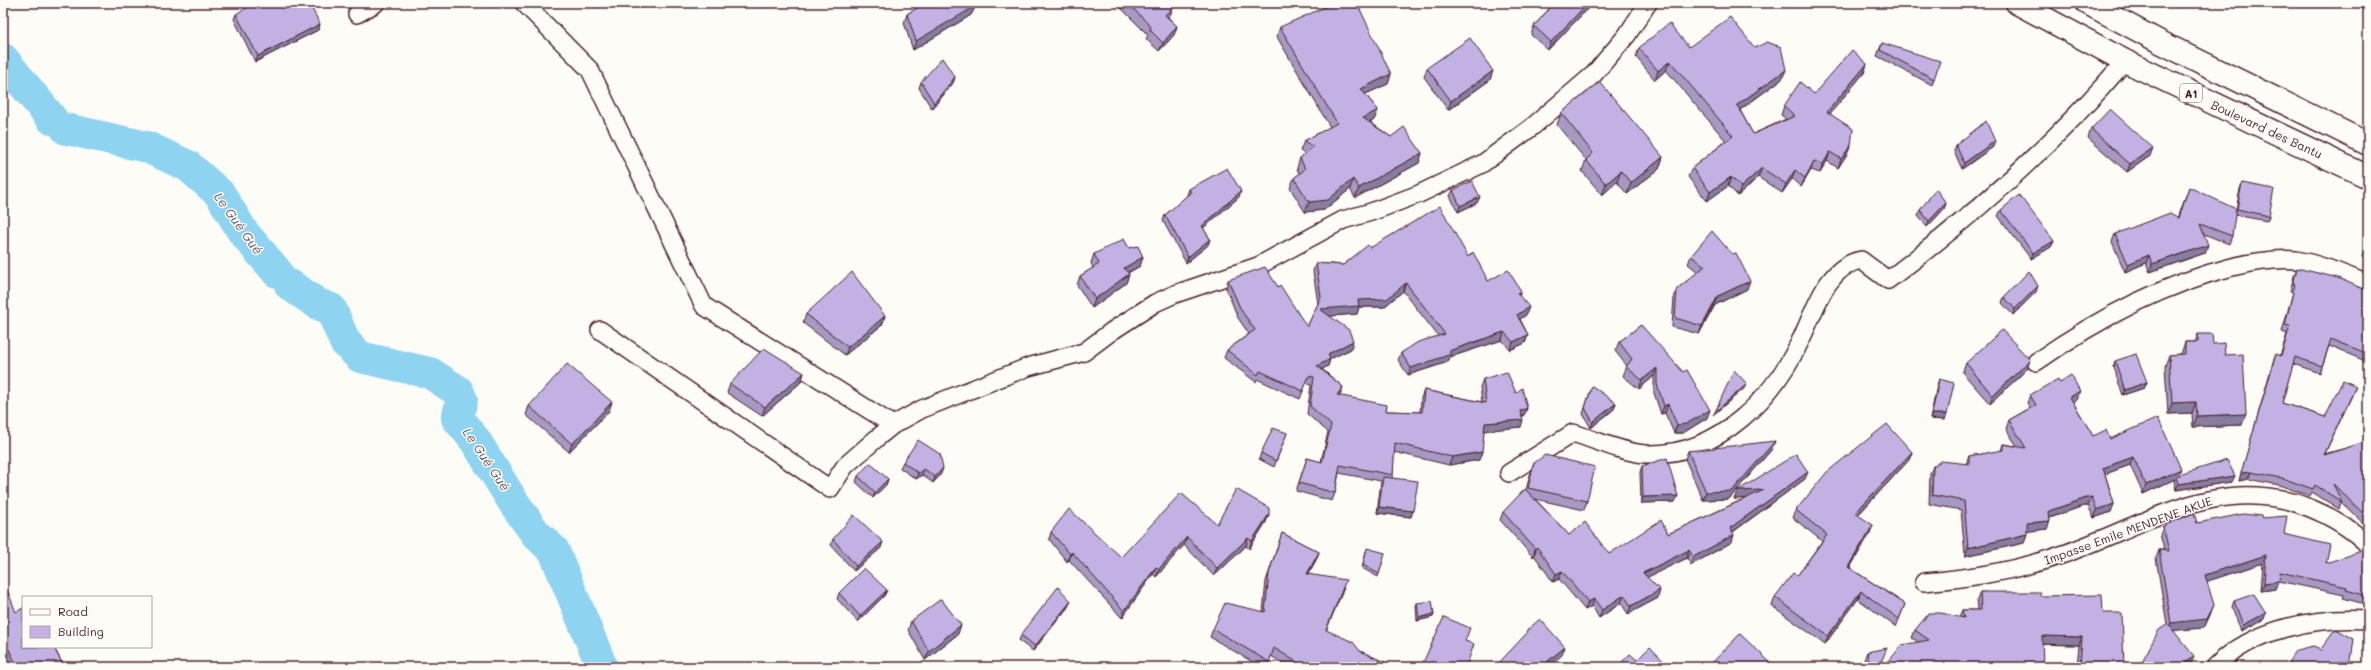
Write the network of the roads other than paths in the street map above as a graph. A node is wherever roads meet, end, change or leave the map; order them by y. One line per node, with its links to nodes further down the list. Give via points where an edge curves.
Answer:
1 (376, 3): 6 (street)
2 (524, 3): 13 (street, via 590,70 704,306)
3 (1648, 3): 13 (street, via 1627,35 1594,74 1532,127 1467,172 1399,202 1343,220 1258,266 1155,303 1084,352 1028,366 922,409)
4 (2017, 3): 7 (highway, Boulevard des Bantu / A1)
5 (2087, 3): 8 (highway, via 2160,42)
6 (357, 14)
7 (2126, 61): 9 (highway, Boulevard des Bantu / A1); 14 (street, via 2061,131 2031,159 1888,280 1861,260 1851,262 1816,302 1804,333 1787,365 1770,388 1718,437 1684,449 1645,454 1573,433)
8 (2368, 144)
9 (2368, 177)
10 (2368, 284): 12 (street, via 2295,260 2249,263 2186,281 2141,300 2095,323)
11 (600, 330): 13 (street, via 830,489 845,466)
12 (2036, 362)
13 (893, 425)
14 (1509, 473)
15 (2368, 545): 16 (street, Impasse Emile MENDENE AKUE, via 2340,522 2297,502 2269,497 2230,495 2192,504 2068,553 2002,573)
16 (1924, 582)
17 (2368, 620): 18 (street, via 2332,621 2275,631 2242,645)
18 (2215, 667)

